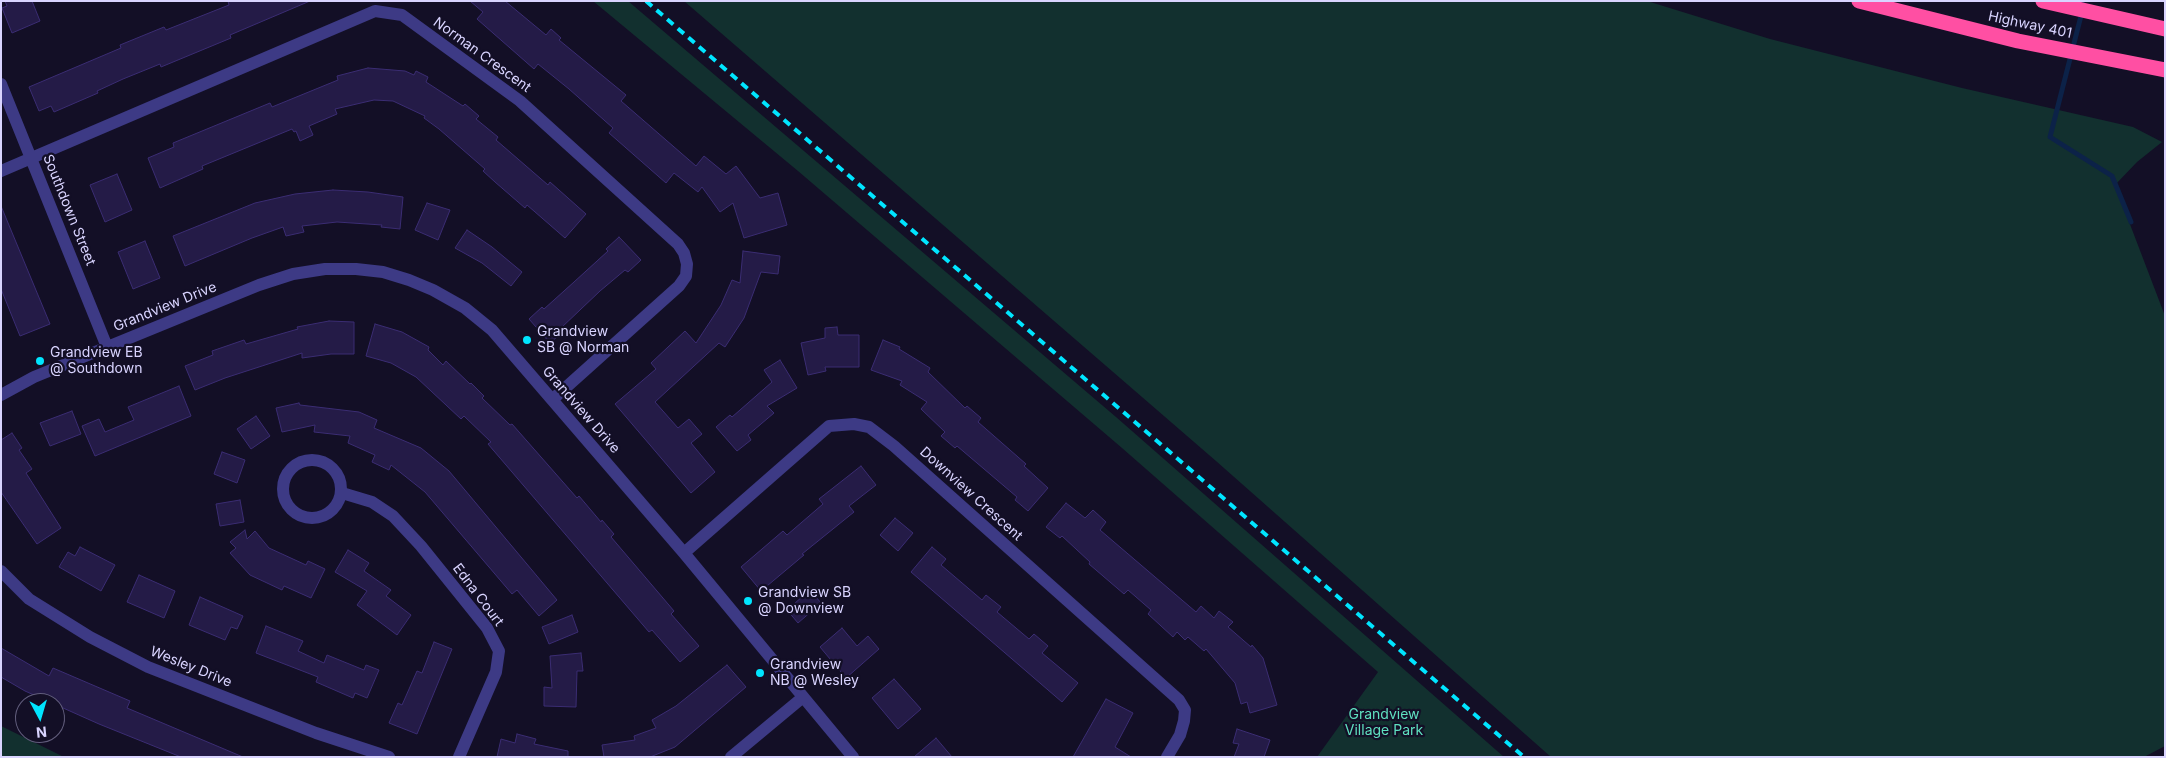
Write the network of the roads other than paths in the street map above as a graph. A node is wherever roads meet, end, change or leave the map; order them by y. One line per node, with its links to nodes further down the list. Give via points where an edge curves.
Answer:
1 (1859, 1): 4 (highway, Highway 401, via 2018,40)
2 (2043, 1): 3 (highway, Highway 401)
3 (2165, 29)
4 (2165, 70)
5 (1, 84): 6 (street, Southdown Street)
6 (32, 158): 7 (street, Norman Crescent); 8 (street, Southdown Street); 10 (street, Norman Crescent, via 375,11 402,15 520,101 678,244 684,253 686,276 679,286)
7 (1, 171)
8 (107, 347): 9 (street, Grandview Drive, via 34,377); 10 (street, Grandview Drive, via 293,274 325,269 383,272 433,290 465,308 492,330)
9 (1, 395)
10 (552, 399): 12 (street, Grandview Drive)
11 (342, 493): 11 (street, via 338,503 324,515 305,517 289,507 282,489 284,479 296,464 314,460 331,467 341,483); 16 (street, Edna Court, via 372,502 393,516 487,628 499,651 496,672)
12 (684, 553): 14 (street, Grandview Drive); 19 (street, Downview Crescent, via 829,426 854,424 869,427 1179,700 1185,710 1184,721)
13 (1, 571): 15 (street, Wesley Drive, via 29,599 90,637 148,667 316,733)
14 (802, 698): 17 (street); 18 (street, Grandview Drive)
15 (389, 757)
16 (459, 757)
17 (731, 757)
18 (853, 757)
19 (1167, 757)

